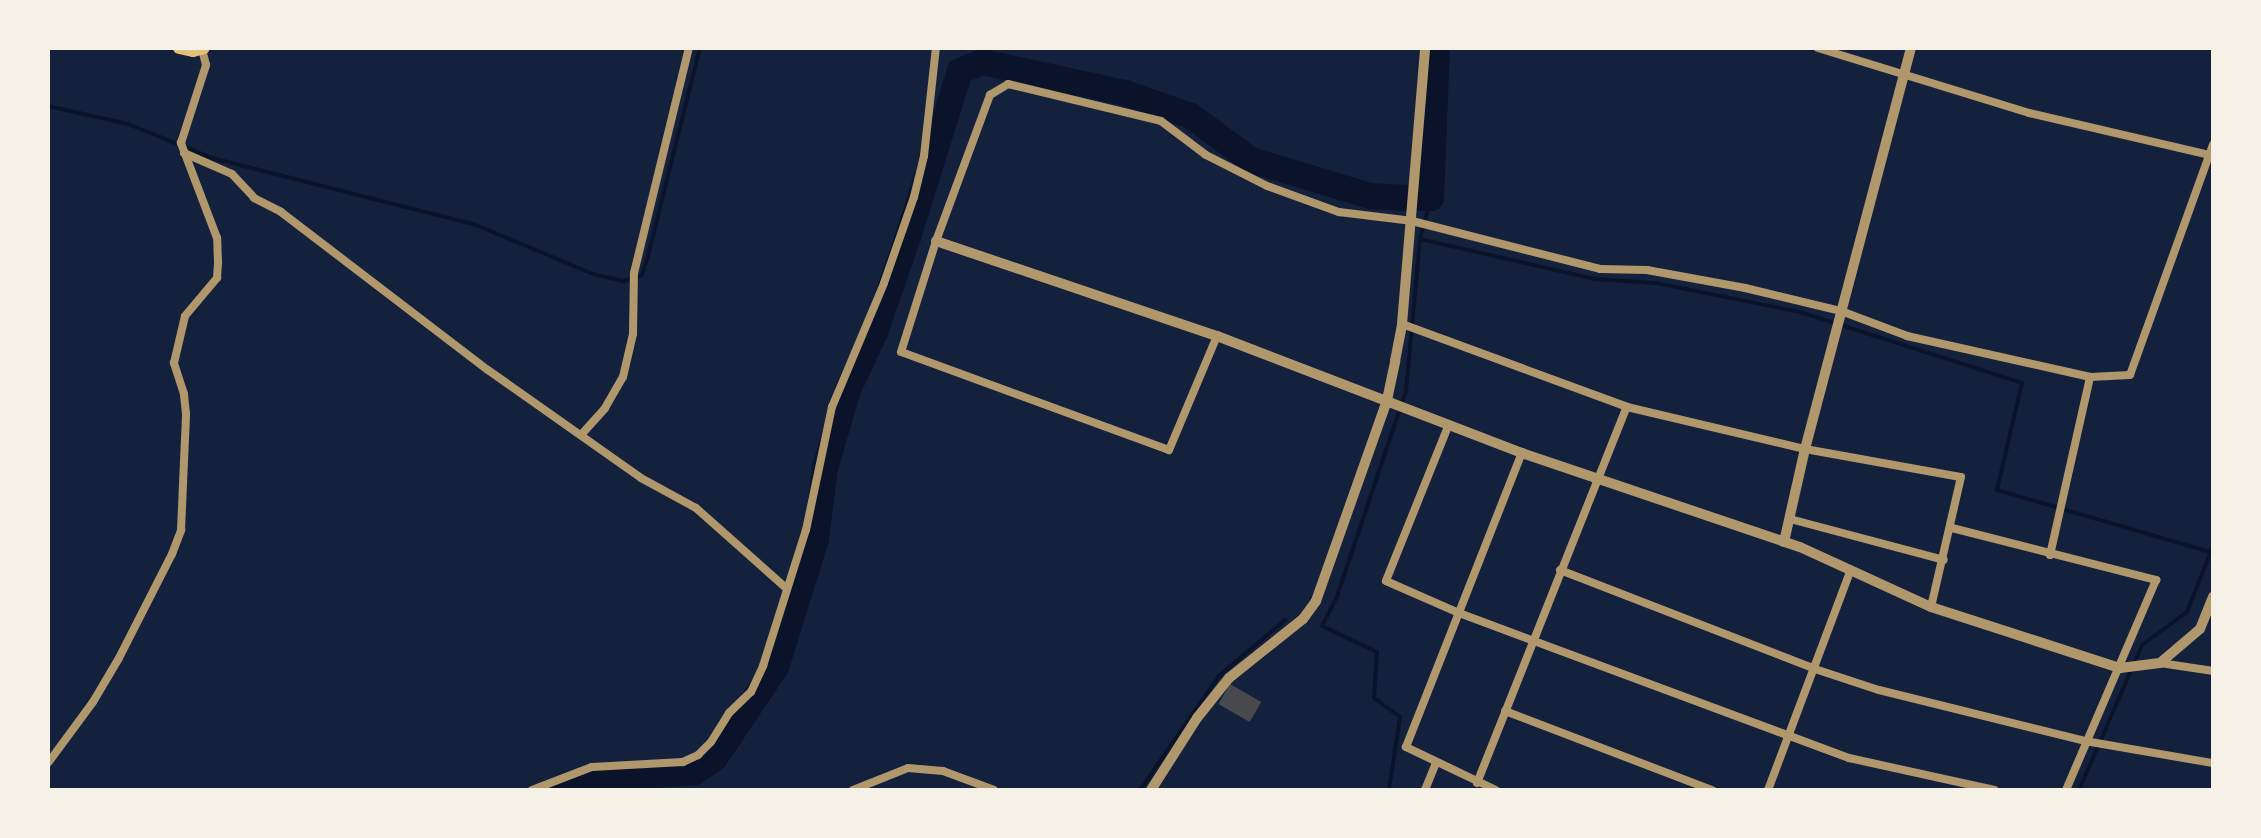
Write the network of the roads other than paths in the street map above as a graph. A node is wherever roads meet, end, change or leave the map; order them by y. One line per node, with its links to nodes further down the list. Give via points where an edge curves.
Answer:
1 (179, 48): 7 (main road)
2 (689, 48): 20 (street, via 634,278 633,334 623,377)
3 (936, 48): 31 (street, via 914,197 832,407 806,530)
4 (1425, 48): 11 (street)
5 (1818, 48): 8 (street)
6 (1911, 48): 8 (street)
7 (203, 49): 9 (street, via 206,65 185,121)
8 (1905, 72): 10 (street, via 2029,113); 13 (street)
9 (183, 149): 20 (street, via 232,174 254,198 281,212); 43 (street, via 217,238 218,262 217,278 185,316 174,363 186,414 181,530 119,658)
10 (2212, 150): 16 (street, via 2130,375)
11 (1412, 221): 12 (street, via 1339,212 1206,155 1161,121 1008,84 990,95); 13 (street, via 1600,269 1647,270 1745,288); 14 (street)
12 (936, 241): 15 (street); 15 (street, via 901,352 1169,450)
13 (1840, 316): 16 (street); 21 (street)
14 (1402, 324): 17 (street); 18 (street)
15 (1217, 336): 17 (street)
16 (2090, 377): 27 (street)
17 (1387, 400): 19 (street); 50 (street, via 1316,601 1303,619 1229,678)
18 (1627, 407): 21 (street); 23 (street)
19 (1449, 424): 22 (street); 34 (street, via 1386,581)
20 (581, 435): 31 (street, via 641,478 696,508)
21 (1805, 449): 24 (street); 25 (street, via 1961,477)
22 (1522, 453): 23 (street); 34 (street)
23 (1597, 480): 26 (street); 29 (street)
24 (1790, 519): 26 (street); 28 (street)
25 (1952, 528): 27 (street); 28 (street)
26 (1784, 542): 30 (street)
27 (2050, 555): 37 (street, via 2156,580)
28 (1944, 560): 33 (street)
29 (1560, 570): 35 (street); 38 (street)
30 (1850, 572): 33 (street); 38 (street)
31 (786, 588): 47 (street, via 751,692 698,755 671,764 592,767)
32 (2213, 597): 36 (street, via 2200,629)
33 (1931, 607): 37 (street)
34 (1459, 613): 35 (street); 44 (street, via 1406,747)
35 (1532, 640): 40 (street); 41 (street)
36 (2160, 663): 37 (street); 39 (street)
37 (2120, 668): 42 (street)
38 (1815, 669): 41 (street); 42 (street)
39 (2213, 671)
40 (1505, 711): 46 (street); 53 (street)
41 (1789, 736): 54 (street); 55 (street, via 1861,761)
42 (2085, 741): 45 (street); 56 (street)
43 (48, 763)
44 (1436, 763): 46 (street); 51 (street)
45 (2213, 763)
46 (1477, 783): 52 (street)
47 (532, 790)
48 (853, 790): 49 (street, via 908,768 943,771)
49 (994, 790)
50 (1151, 790)
51 (1425, 790)
52 (1496, 790)
53 (1712, 790)
54 (1768, 790)
55 (1995, 790)
56 (2066, 790)

